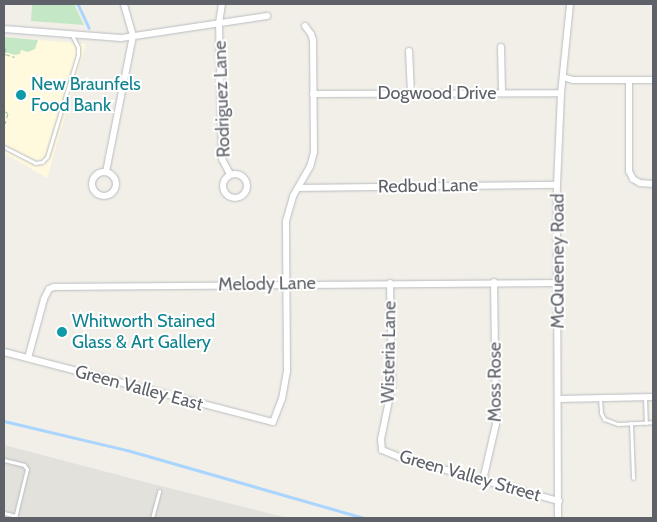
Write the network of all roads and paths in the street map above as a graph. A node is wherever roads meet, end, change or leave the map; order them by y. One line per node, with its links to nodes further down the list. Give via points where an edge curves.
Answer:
1 (124, 4): 9 (street)
2 (222, 4): 5 (street, Rodriguez Lane)
3 (570, 4): 15 (street, McQueeney Road)
4 (267, 16): 5 (street)
5 (219, 22): 9 (street); 26 (street, Rodriguez Lane, via 222,159)
6 (305, 26): 21 (street, via 313,40)
7 (4, 29): 8 (street)
8 (72, 34): 9 (street, via 117,38); 24 (lane, via 78,55 47,157 35,163)
9 (133, 36): 25 (street)
10 (4, 47): 13 (path)
11 (501, 47): 18 (street)
12 (409, 51): 19 (street)
13 (4, 54): 14 (path)
14 (15, 57)
15 (563, 77): 16 (street, via 573,80); 20 (street, McQueeney Road)
16 (629, 80): 17 (street); 27 (street, via 629,171 640,184)
17 (653, 80)
18 (502, 92): 19 (street, Dogwood Drive); 20 (street, Dogwood Drive)
19 (410, 93): 21 (street, Dogwood Drive)
20 (561, 93): 28 (street, McQueeney Road)
21 (313, 94): 29 (street, via 313,157)
22 (4, 111): 23 (path, via 8,112)
23 (5, 124)
24 (4, 147)
25 (106, 172)
26 (230, 174)
27 (653, 184)
28 (557, 185): 29 (street, Redbud Lane); 32 (street, McQueeney Road)
29 (298, 188): 33 (street, via 286,222)
30 (494, 282): 31 (street, Melody Lane); 32 (street, Melody Lane); 46 (street, Moss Rose, via 496,424)
31 (390, 283): 33 (street, Melody Lane); 43 (street, Wisteria Lane, via 392,386 381,439)
32 (557, 283): 39 (street, McQueeney Road)
33 (286, 284): 35 (street, Melody Lane, via 54,287 49,289 44,299); 35 (street, Green Valley East, via 287,372 273,422)
34 (4, 352): 35 (street, Green Valley East)
35 (28, 358)
36 (644, 397): 37 (street); 38 (street); 42 (lane)
37 (653, 397)
38 (600, 398): 39 (street); 41 (lane, via 604,420)
39 (559, 399): 48 (street, McQueeney Road)
40 (653, 422): 42 (lane)
41 (631, 423): 42 (lane); 45 (lane)
42 (646, 423)
43 (382, 450): 46 (street, Green Valley Street)
44 (4, 460): 50 (lane, via 26,468)
45 (633, 478)
46 (483, 480): 48 (street, Green Valley Street)
47 (159, 491): 51 (lane)
48 (559, 501): 52 (street, McQueeney Road)
49 (4, 513): 50 (lane)
50 (16, 517)
51 (152, 518)
52 (558, 518)

